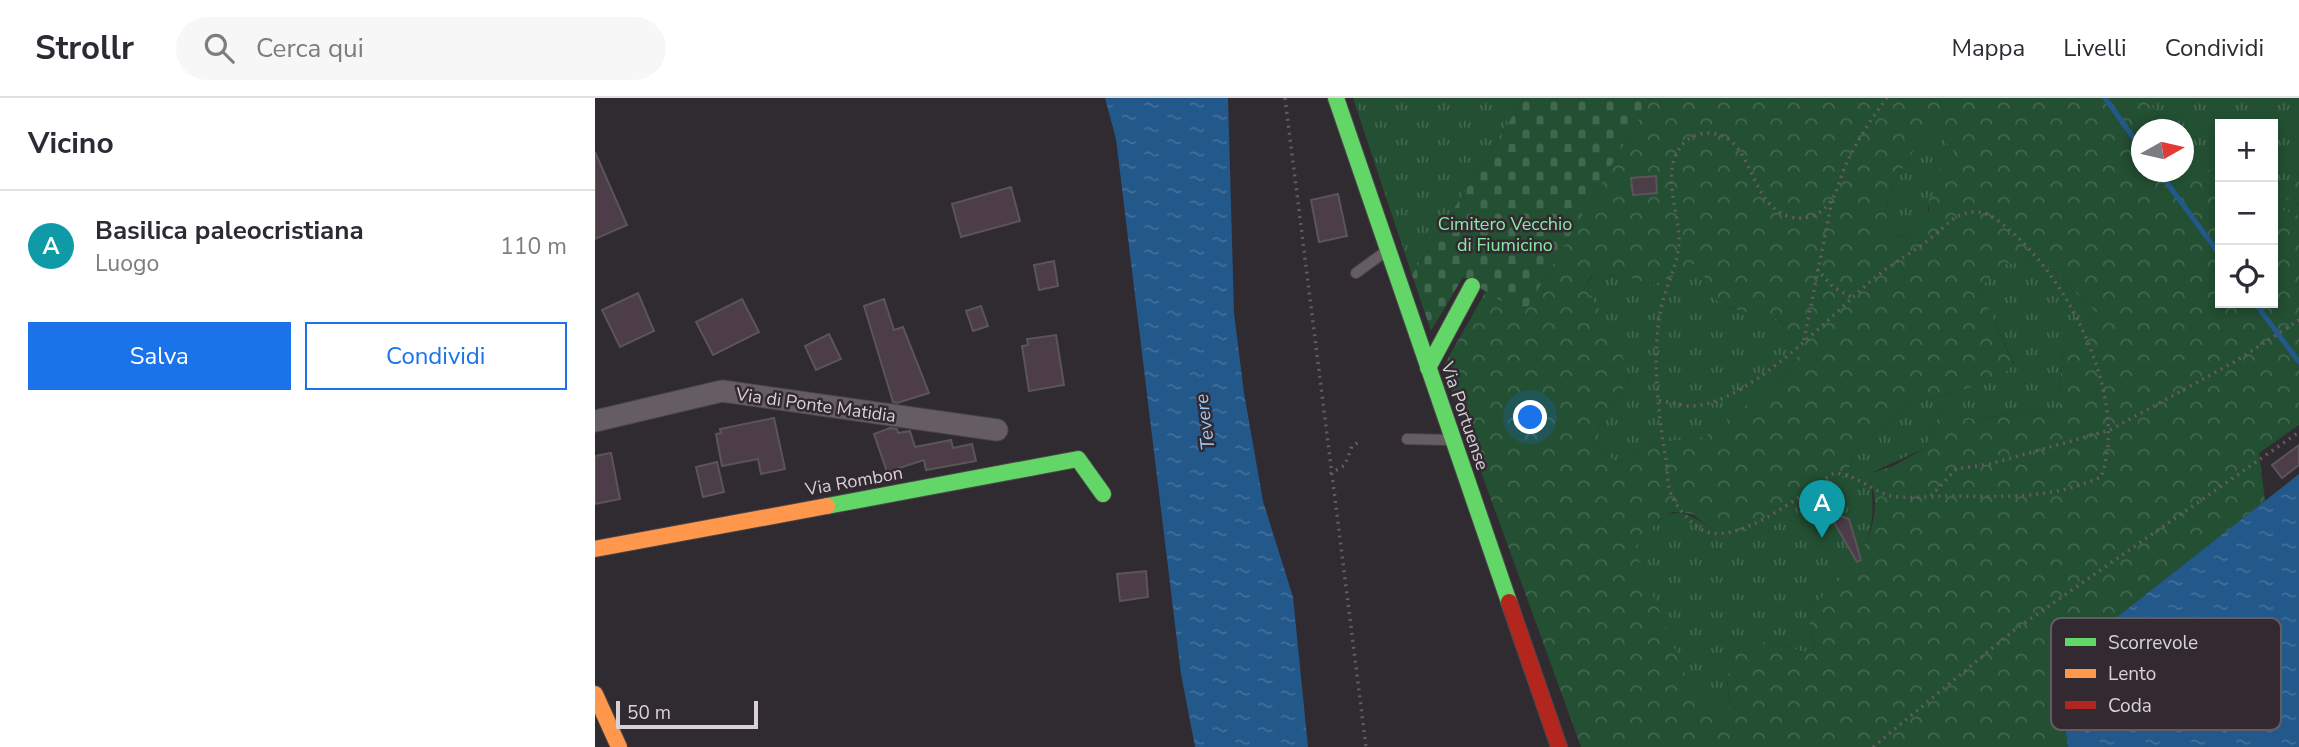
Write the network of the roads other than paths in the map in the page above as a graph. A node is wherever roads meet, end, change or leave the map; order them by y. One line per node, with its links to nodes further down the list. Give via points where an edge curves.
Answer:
1 (1336, 98): 2 (street, Via Portuense)
2 (1388, 250): 3 (lane); 5 (street, Via Portuense)
3 (1356, 274)
4 (1472, 286): 5 (street)
5 (1428, 368): 9 (street, Via Portuense)
6 (595, 421): 7 (street, Via di Ponte Matidia, via 722,391)
7 (997, 430)
8 (1407, 439): 9 (lane)
9 (1452, 440): 14 (street, Via Portuense)
10 (1103, 494): 11 (street, Via Rombon, via 1078,459)
11 (595, 549)
12 (595, 694): 13 (street)
13 (619, 747)
14 (1559, 747)

